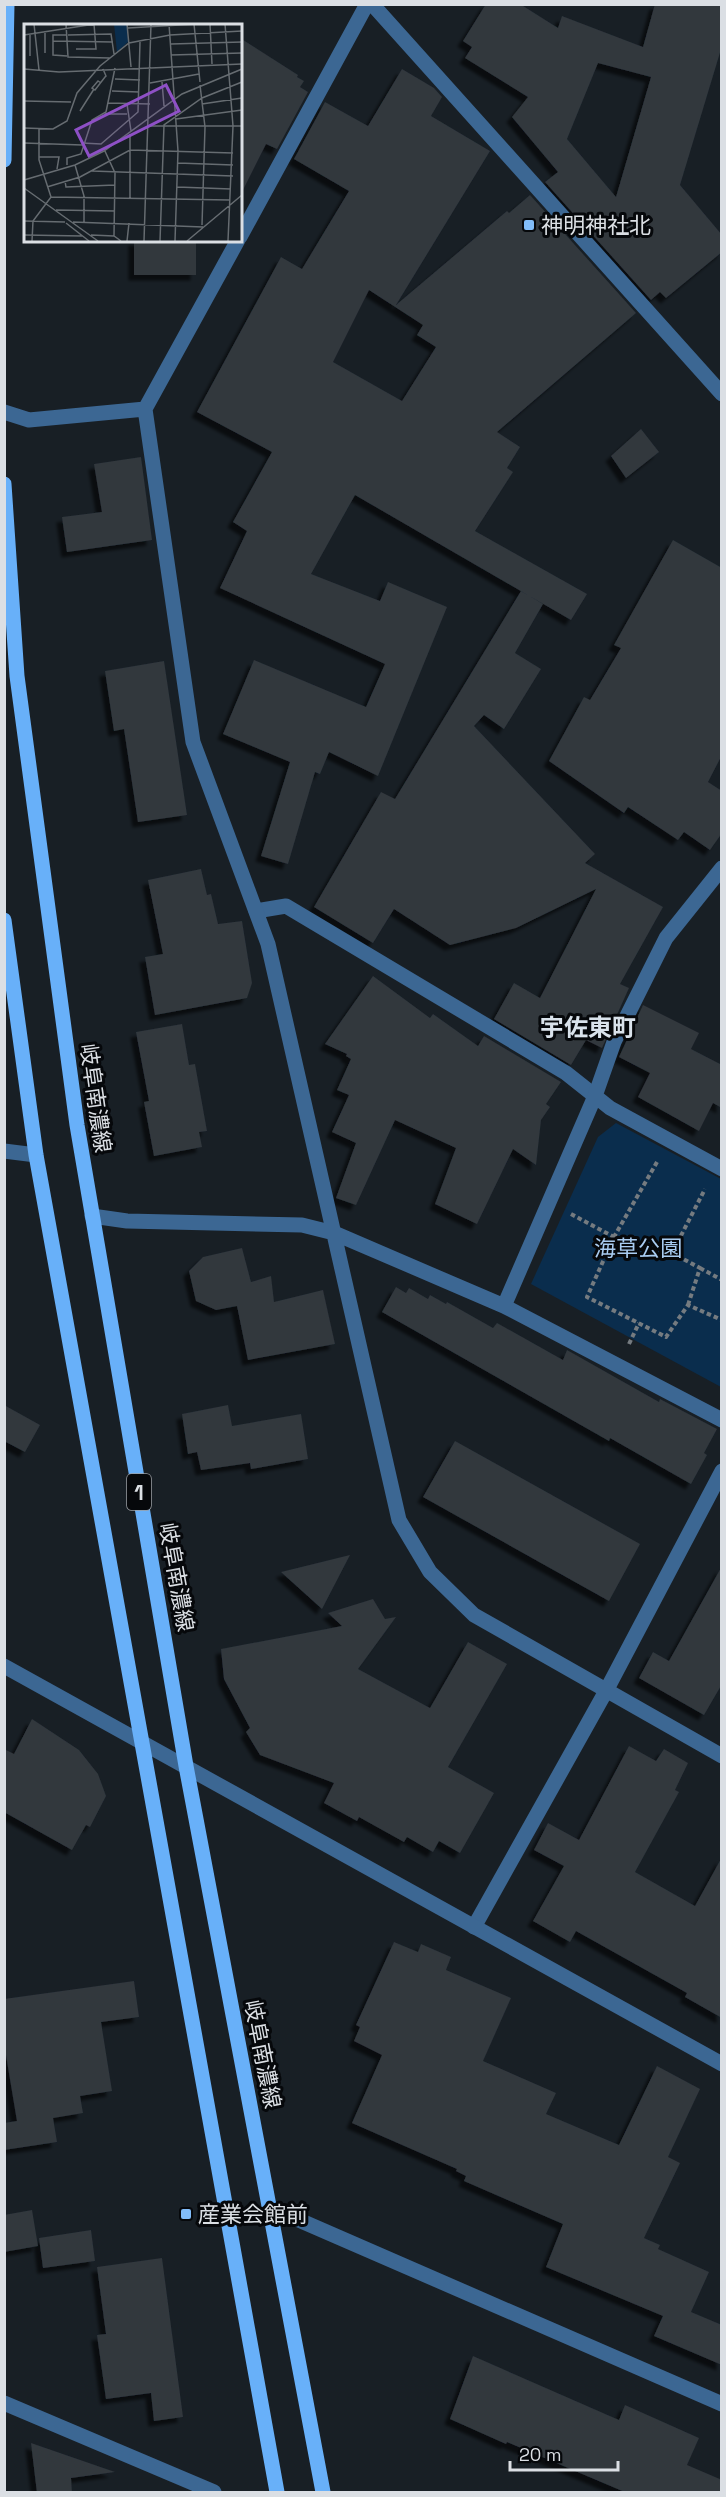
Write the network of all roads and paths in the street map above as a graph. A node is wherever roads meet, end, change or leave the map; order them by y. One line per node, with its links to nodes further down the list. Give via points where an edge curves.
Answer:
1 (7, 4): 3 (main road)
2 (370, 4): 4 (street); 6 (street)
3 (4, 160)
4 (242, 233)
5 (237, 242): 7 (street)
6 (722, 394)
7 (145, 409): 8 (street, via 29,420); 11 (street, via 193,742)
8 (4, 412)
9 (4, 484): 20 (main road, 岐阜南濃線 / 1, via 16,676 76,1125)
10 (722, 868): 13 (street, via 666,938 614,1042)
11 (256, 911): 13 (street, via 286,906 566,1073); 21 (street, via 268,944)
12 (4, 920): 15 (main road, 1)
13 (595, 1096): 17 (street); 19 (street)
14 (4, 1151): 15 (street)
15 (36, 1155): 33 (main road, 1)
16 (667, 1167): 22 (path, via 657,1162)
17 (722, 1169)
18 (697, 1182): 23 (path, via 706,1187)
19 (549, 1202): 22 (path); 27 (street)
20 (92, 1216): 21 (street, via 127,1221 302,1225); 35 (main road, 岐阜南濃線 / 1)
21 (334, 1233): 27 (street); 32 (street, via 399,1520 430,1572 474,1615)
22 (614, 1237): 23 (path); 26 (path, via 587,1297 666,1337)
23 (672, 1253): 24 (path)
24 (700, 1268): 25 (path); 26 (path)
25 (722, 1280)
26 (688, 1305): 28 (path)
27 (504, 1306): 29 (street)
28 (722, 1320)
29 (722, 1420)
30 (722, 1471): 32 (street)
31 (5, 1668): 33 (street)
32 (606, 1691): 34 (street); 36 (street)
33 (140, 1739): 35 (street); 42 (main road, 1)
34 (722, 1756)
35 (186, 1766): 36 (street); 38 (main road, 岐阜南濃線 / 1)
36 (474, 1927): 37 (street)
37 (722, 2064)
38 (269, 2207): 40 (street); 43 (main road, 岐阜南濃線 / 1)
39 (4, 2403): 41 (street)
40 (722, 2404)
41 (214, 2493)
42 (277, 2493)
43 (323, 2493)

